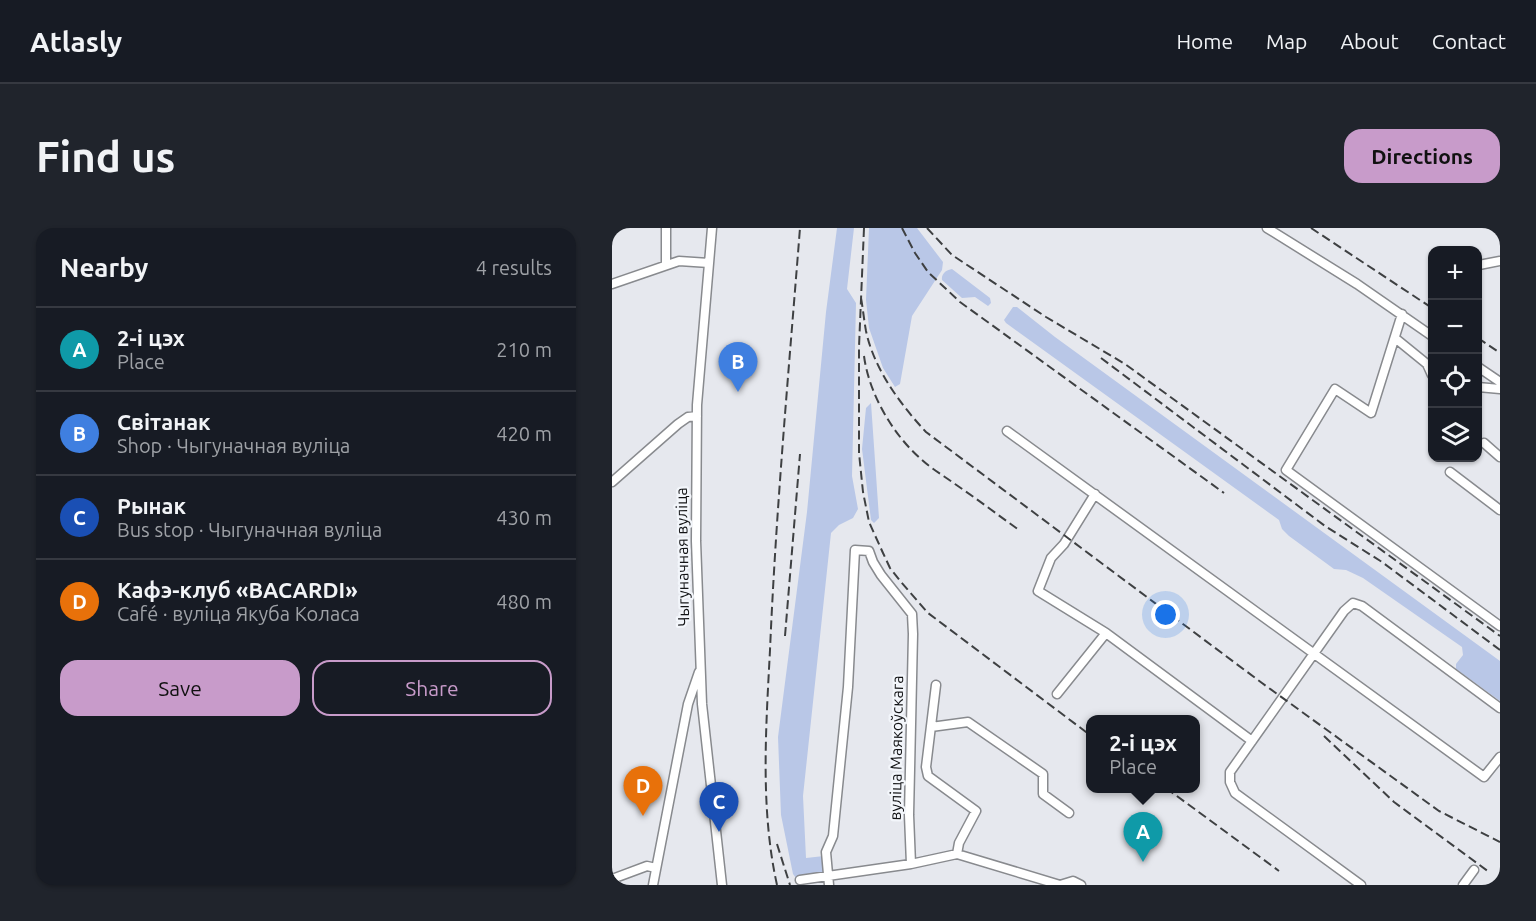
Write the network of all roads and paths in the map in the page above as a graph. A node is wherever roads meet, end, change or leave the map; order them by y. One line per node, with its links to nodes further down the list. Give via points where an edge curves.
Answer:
1 (666, 228): 7 (street)
2 (712, 228): 5 (street, Чыгуначная вуліца)
3 (1267, 228): 9 (street)
4 (1500, 261): 6 (street)
5 (709, 263): 7 (street, via 679,261); 17 (street, Чыгуначная вуліца)
6 (1482, 264)
7 (666, 265): 8 (street)
8 (612, 284)
9 (1402, 314): 10 (street); 11 (street)
10 (1428, 333)
11 (1395, 338): 12 (street); 25 (street, via 1371,413 1335,389 1287,470)
12 (1428, 366)
13 (1482, 370): 14 (street)
14 (1500, 382)
15 (1482, 387): 16 (street)
16 (1500, 388)
17 (697, 416): 22 (street, via 678,424); 28 (street, Чыгуначная вуліца)
18 (1007, 431): 23 (street)
19 (1484, 443): 20 (street)
20 (1500, 456)
21 (1450, 471): 24 (street)
22 (612, 482)
23 (1095, 494): 26 (street, via 1051,558 1038,591); 27 (street)
24 (1500, 510)
25 (1500, 626)
26 (1106, 633): 30 (street); 35 (street)
27 (1314, 653): 33 (street, via 1353,603); 35 (street); 36 (street, via 1484,777)
28 (700, 668): 31 (street); 32 (street, Чыгуначная вуліца)
29 (936, 685): 34 (street)
30 (1057, 694)
31 (688, 704): 32 (street); 40 (street)
32 (702, 704): 46 (street, Чыгуначная вуліца)
33 (1500, 708)
34 (931, 727): 37 (street, via 968,722 1043,774 1043,794); 38 (street, via 928,776 976,811)
35 (1252, 741): 48 (street, via 1230,772 1235,793)
36 (1500, 757)
37 (1070, 813)
38 (957, 854): 39 (street); 47 (street, via 1060,885 1073,881)
39 (910, 864): 44 (street); 44 (street, вуліца Маякоўскага, via 912,614 881,575 869,551 855,550 848,687 833,837 826,852)
40 (656, 867): 42 (street, via 647,866); 45 (street)
41 (1474, 870): 49 (street)
42 (612, 879)
43 (800, 880): 44 (street)
44 (828, 881)
45 (652, 885)
46 (722, 885)
47 (1081, 885)
48 (1360, 885)
49 (1463, 885)

